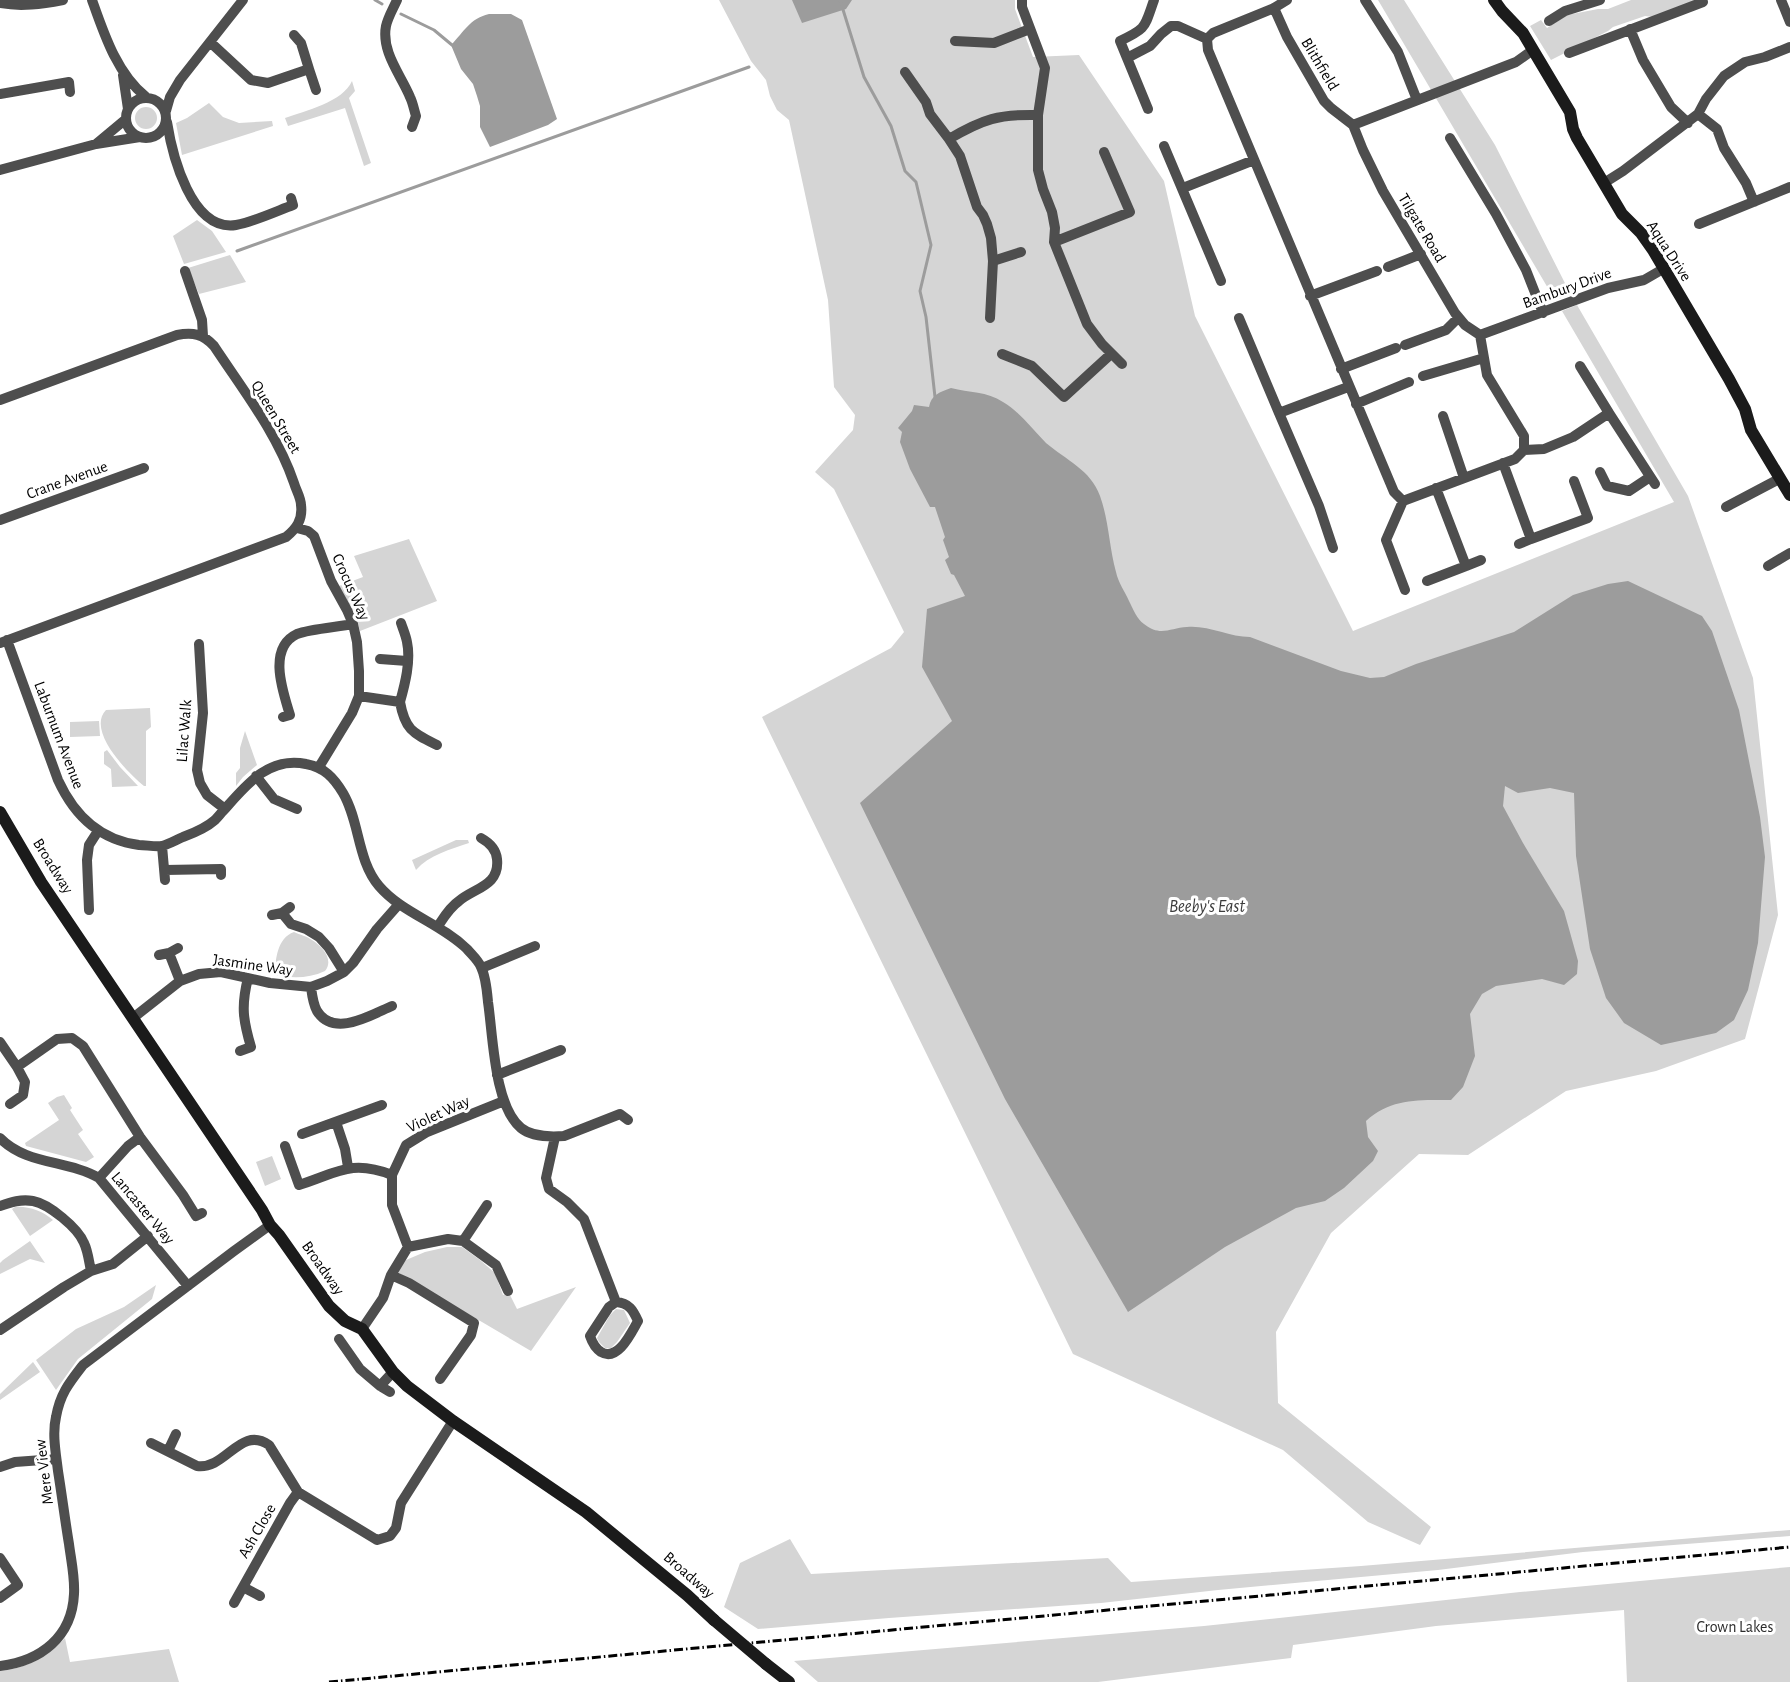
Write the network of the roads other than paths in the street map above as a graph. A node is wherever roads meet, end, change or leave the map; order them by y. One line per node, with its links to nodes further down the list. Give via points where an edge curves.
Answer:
1 (63, 0): 13 (street)
2 (92, 0): 27 (street)
3 (243, 0): 22 (street)
4 (397, 0): 40 (street, via 385,28 386,44)
5 (1022, 0): 17 (street)
6 (1154, 0): 26 (street, via 1145,26 1120,41)
7 (1287, 0): 14 (street)
8 (1365, 0): 35 (street, via 1398,52)
9 (1494, 0): 24 (main road, Aqua Drive)
10 (1600, 0): 15 (street, via 1565,11)
11 (1781, 0): 16 (street)
12 (1703, 2): 18 (street)
13 (0, 3)
14 (1274, 8): 20 (street); 44 (street, Blithfield, via 1324,101)
15 (1549, 21)
16 (1790, 22)
17 (1030, 29): 21 (street, via 994,43); 39 (street, via 1045,68)
18 (1630, 29): 25 (street); 43 (street, via 1671,107)
19 (294, 35): 28 (street, via 301,43)
20 (1207, 39): 26 (street, via 1171,26 1150,46); 53 (street, via 1208,50)
21 (955, 41)
22 (210, 42): 28 (street, via 251,80 268,83); 30 (street)
23 (1790, 46): 38 (street, via 1745,62 1724,76)
24 (1533, 50): 35 (street, via 1516,62); 55 (main road, Aqua Drive)
25 (1569, 53)
26 (1127, 58): 36 (street)
27 (121, 69): 34 (street, via 135,88); 37 (street)
28 (309, 69): 31 (street)
29 (905, 72): 48 (street)
30 (180, 80): 34 (street); 41 (street, via 170,97)
31 (316, 90)
32 (70, 92): 33 (street, via 69,82)
33 (0, 94)
34 (151, 98): 37 (street, via 136,100); 41 (street, via 163,105)
35 (1417, 100): 44 (street)
36 (1148, 109)
37 (127, 114): 46 (street, via 131,131); 49 (street)
38 (1698, 114): 43 (street); 59 (street, via 1717,129)
39 (1038, 115): 48 (street, via 1001,116); 61 (street, via 1038,170 1052,212)
40 (416, 116): 42 (street); 45 (street)
41 (166, 117): 46 (street, via 162,131); 52 (street)
42 (427, 120)
43 (1688, 123): 55 (street)
44 (1353, 124): 63 (street, Tilgate Road, via 1373,172)
45 (412, 127)
46 (146, 137): 49 (street); 52 (street)
47 (1450, 138): 69 (street, via 1526,270)
48 (949, 139): 64 (street, via 960,156 976,207 987,224)
49 (96, 144): 54 (street)
50 (1164, 146): 56 (street)
51 (1104, 152): 61 (street, via 1130,212)
52 (174, 156): 58 (street, via 188,193 214,221 223,225 237,225 294,205)
53 (1254, 160): 56 (street); 68 (street)
54 (0, 170)
55 (1604, 183): 65 (main road, Aqua Drive)
56 (1183, 188): 67 (street)
57 (1790, 188): 59 (street)
58 (291, 198)
59 (1754, 202): 60 (street)
60 (1699, 224)
61 (1054, 242): 76 (street, via 1088,324)
62 (1021, 252): 64 (street)
63 (1421, 254): 68 (street); 72 (street, Tilgate Road)
64 (993, 261): 70 (street)
65 (1663, 269): 69 (street, Bambury Drive, via 1644,280 1608,288); 94 (main road, Aqua Drive, via 1729,379 1751,430)
66 (185, 270): 74 (street, via 202,320)
67 (1221, 281)
68 (1310, 296): 80 (street)
69 (1543, 313): 73 (street, Bambury Drive)
70 (990, 318)
71 (1239, 318): 86 (street)
72 (1458, 318): 73 (street, Tilgate Road); 80 (street, via 1446,330)
73 (1480, 335): 77 (street)
74 (202, 336): 84 (street, via 177,335); 101 (street, Queen Street, via 214,346 287,462 302,505)
75 (1002, 354): 76 (street, via 1032,366 1064,397)
76 (1111, 354): 78 (street)
77 (1484, 357): 81 (street); 89 (street, via 1487,375 1524,436)
78 (1122, 364)
79 (1580, 366): 87 (street)
80 (1341, 369): 83 (street)
81 (1423, 376)
82 (1409, 382): 85 (street)
83 (1348, 387): 85 (street); 86 (street)
84 (0, 400)
85 (1356, 404): 98 (street, via 1394,492)
86 (1278, 413): 104 (street)
87 (1609, 413): 89 (street, via 1573,437 1544,450); 92 (street, via 1653,481 1629,491 1607,486)
88 (1443, 416): 93 (street)
89 (1524, 450): 90 (street)
90 (1503, 463): 93 (street); 102 (street)
91 (144, 468): 100 (street, Crane Avenue)
92 (1600, 472)
93 (1464, 478): 96 (street)
94 (1779, 479): 97 (main road, Aqua Drive); 99 (street)
95 (1574, 481): 102 (street, via 1588,518)
96 (1436, 488): 98 (street); 107 (street)
97 (1790, 495)
98 (1402, 501): 110 (street, via 1386,540)
99 (1726, 507)
100 (0, 520)
101 (297, 528): 112 (street, Crocus Way, via 314,537); 113 (street, via 286,537)
102 (1531, 539): 103 (street)
103 (1519, 544)
104 (1333, 548)
105 (1790, 553): 108 (street)
106 (1481, 560): 107 (street)
107 (1466, 566): 109 (street)
108 (1768, 566)
109 (1427, 581)
110 (1405, 590)
111 (401, 623): 116 (street, via 408,644)
112 (352, 624): 117 (street, Crocus Way, via 357,642); 119 (street, via 305,632 285,645 280,666)
113 (4, 641): 126 (street, Laburnum Avenue, via 66,797)
114 (199, 644): 123 (street, Lilac Walk, via 203,713 196,770 207,795)
115 (380, 659): 116 (street)
116 (407, 661): 118 (street)
117 (359, 696): 118 (street); 121 (street, Crocus Way)
118 (400, 702): 120 (street, via 408,726)
119 (290, 715)
120 (437, 745)
121 (319, 767): 122 (street, Laburnum Avenue, via 288,762); 130 (street, via 329,774 351,809 372,875)
122 (256, 776): 123 (street, Laburnum Avenue); 124 (street, via 274,799)
123 (225, 808): 128 (street, Laburnum Avenue, via 198,831)
124 (292, 809)
125 (0, 812): 142 (main road, Broadway, via 41,882)
126 (98, 831): 128 (street, Laburnum Avenue, via 131,844); 131 (street, via 89,845 87,860 85,894)
127 (481, 838): 133 (street, via 497,856 495,876 459,900)
128 (162, 846): 129 (street, via 165,875 221,869)
129 (221, 875)
130 (399, 904): 133 (street); 137 (street, Jasmine Way)
131 (89, 910)
132 (282, 912): 137 (street, via 291,924 318,937)
133 (438, 926): 136 (street, via 456,939)
134 (535, 946): 136 (street)
135 (169, 952): 139 (street)
136 (482, 968): 147 (street)
137 (344, 972): 140 (street, Jasmine Way)
138 (248, 978): 139 (street, Jasmine Way, via 209,972); 140 (street, Jasmine Way); 145 (street, via 242,1015 251,1047)
139 (180, 981): 142 (street, Jasmine Way)
140 (311, 987): 141 (street, via 318,1012 340,1024)
141 (395, 1005)
142 (133, 1018): 164 (main road, Broadway)
143 (0, 1042): 146 (street)
144 (561, 1050): 147 (street)
145 (240, 1051)
146 (17, 1067): 149 (street, via 25,1082 23,1095); 154 (street, via 57,1039 72,1038 83,1046)
147 (497, 1075): 148 (street)
148 (504, 1101): 155 (street, via 522,1129); 159 (street, Violet Way, via 406,1144)
149 (10, 1104)
150 (382, 1105): 152 (street)
151 (628, 1120): 155 (street, via 620,1114)
152 (336, 1122): 153 (street); 158 (street)
153 (302, 1134)
154 (140, 1137): 160 (street); 163 (street)
155 (555, 1137): 172 (street, via 546,1178 549,1189 584,1219)
156 (0, 1138): 160 (street, Lancaster Way, via 17,1152)
157 (285, 1146): 158 (street, via 299,1185)
158 (348, 1167): 159 (street, via 375,1168)
159 (392, 1175): 167 (street, Violet Way, via 392,1204)
160 (99, 1178): 165 (street, Lancaster Way)
161 (487, 1205): 166 (street)
162 (0, 1206): 168 (street, via 13,1201 34,1201 53,1210 84,1241)
163 (197, 1216)
164 (270, 1226): 170 (street, Mere View); 173 (main road, Broadway, via 328,1306)
165 (148, 1236): 168 (street, via 113,1264); 170 (street, Lancaster Way)
166 (463, 1241): 167 (street, via 448,1239); 171 (street, via 496,1266)
167 (408, 1247): 169 (street)
168 (91, 1271): 174 (street)
169 (391, 1275): 173 (street, via 383,1298); 177 (street, via 474,1323 471,1335)
170 (188, 1286): 184 (street, Mere View, via 83,1365 64,1390 55,1418)
171 (508, 1291)
172 (616, 1302): 172 (street, via 634,1310 638,1321 614,1354 608,1354 599,1351 590,1336)
173 (362, 1329): 176 (main road, Broadway)
174 (0, 1330)
175 (339, 1339): 178 (street, via 360,1369)
176 (393, 1372): 178 (street); 180 (main road, Broadway)
177 (440, 1379)
178 (380, 1386): 179 (street)
179 (390, 1392)
180 (453, 1421): 186 (street, via 401,1503 396,1528 384,1539 371,1537); 193 (main road, Broadway, bridge, via 586,1512)
181 (176, 1434): 183 (street)
182 (151, 1443): 183 (street)
183 (168, 1451): 186 (street, via 204,1467 257,1438 269,1445)
184 (57, 1459): 185 (street, via 15,1461); 192 (street, Mere View, via 75,1591 71,1614 65,1629 34,1658)
185 (0, 1467)
186 (298, 1492): 188 (street, Ash Close)
187 (0, 1558): 190 (street, via 18,1585)
188 (243, 1587): 189 (street); 191 (street, Ash Close)
189 (260, 1596)
190 (0, 1598)
191 (234, 1603)
192 (0, 1666)
193 (789, 1682)

